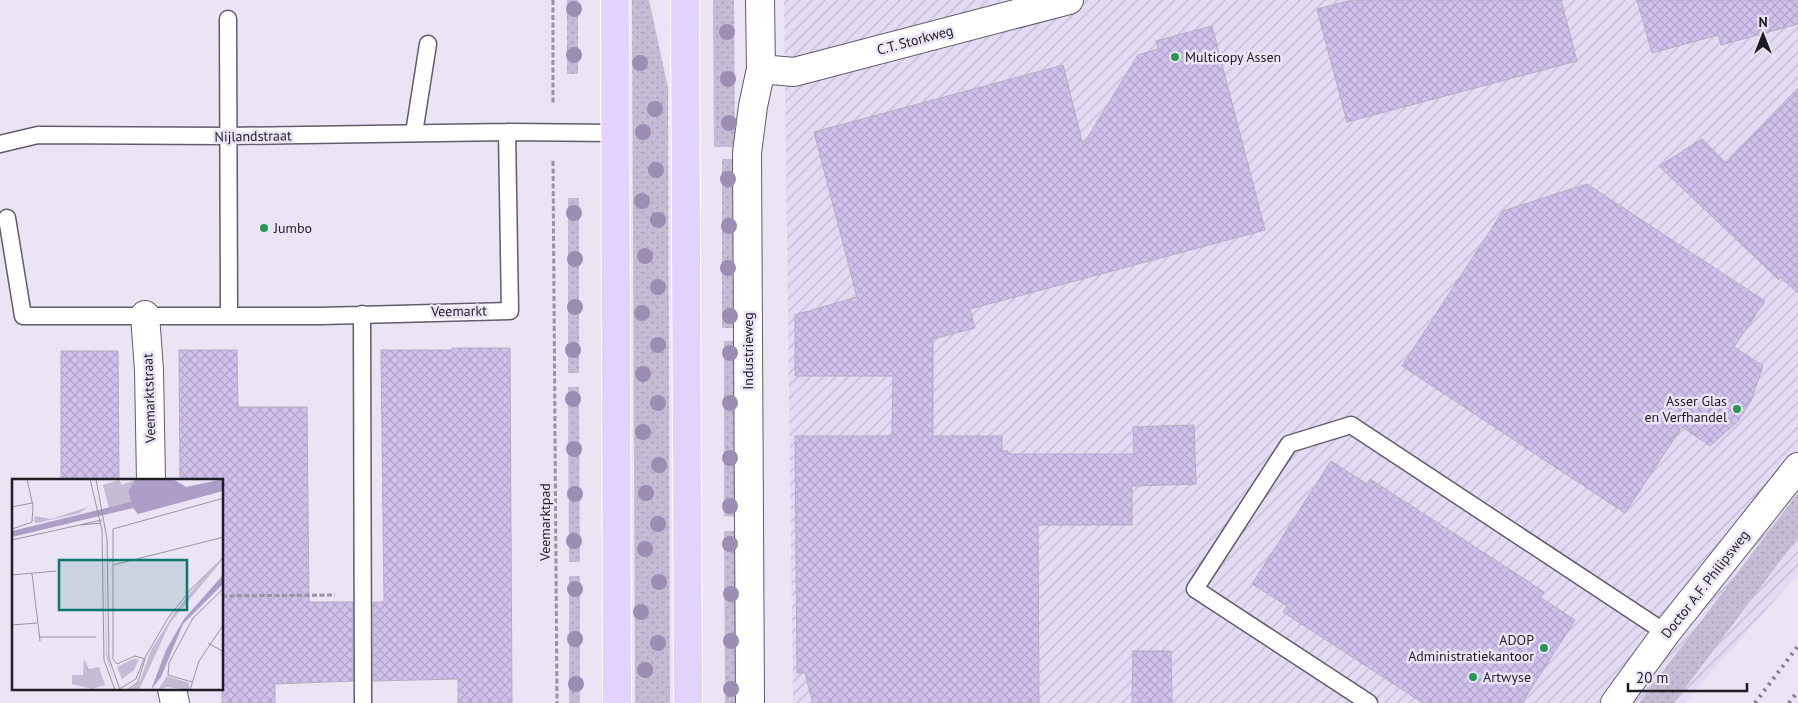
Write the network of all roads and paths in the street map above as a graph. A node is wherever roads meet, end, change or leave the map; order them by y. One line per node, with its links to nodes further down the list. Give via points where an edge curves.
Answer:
1 (553, 0): 11 (path)
2 (614, 0): 12 (main road)
3 (685, 0): 29 (main road)
4 (760, 0): 8 (street, Industrieweg)
5 (1069, 0): 8 (street, C.T. Storkweg, via 794,72)
6 (228, 19): 13 (lane)
7 (428, 44): 10 (lane)
8 (761, 69): 30 (street, Industrieweg, via 752,106 747,153)
9 (507, 132): 10 (lane, Nijlandstraat); 11 (lane, Nijlandstraat); 16 (lane, Veemarkt, via 510,310)
10 (414, 133): 13 (lane, Nijlandstraat)
11 (553, 133): 12 (lane, Nijlandstraat); 27 (path, Veemarktpad)
12 (614, 133): 28 (main road)
13 (228, 136): 14 (lane, Nijlandstraat, via 38,135); 18 (lane)
14 (0, 144)
15 (7, 218): 17 (lane, Veemarkt, via 23,316)
16 (362, 314): 18 (lane, Veemarkt); 21 (lane)
17 (145, 315): 18 (lane, Veemarkt); 20 (street, Veemarktstraat)
18 (229, 315)
19 (1798, 467): 23 (street, Doctor A.F. Philipsweg)
20 (151, 479)
21 (363, 595): 22 (path); 26 (lane)
22 (224, 596)
23 (1666, 633): 31 (lane, via 1351,425 1289,444 1194,589); 32 (street, Doctor A.F. Philipsweg)
24 (172, 690): 25 (street)
25 (175, 703)
26 (363, 703)
27 (557, 703)
28 (617, 703)
29 (688, 703)
30 (750, 703)
31 (1368, 703)
32 (1615, 703)

